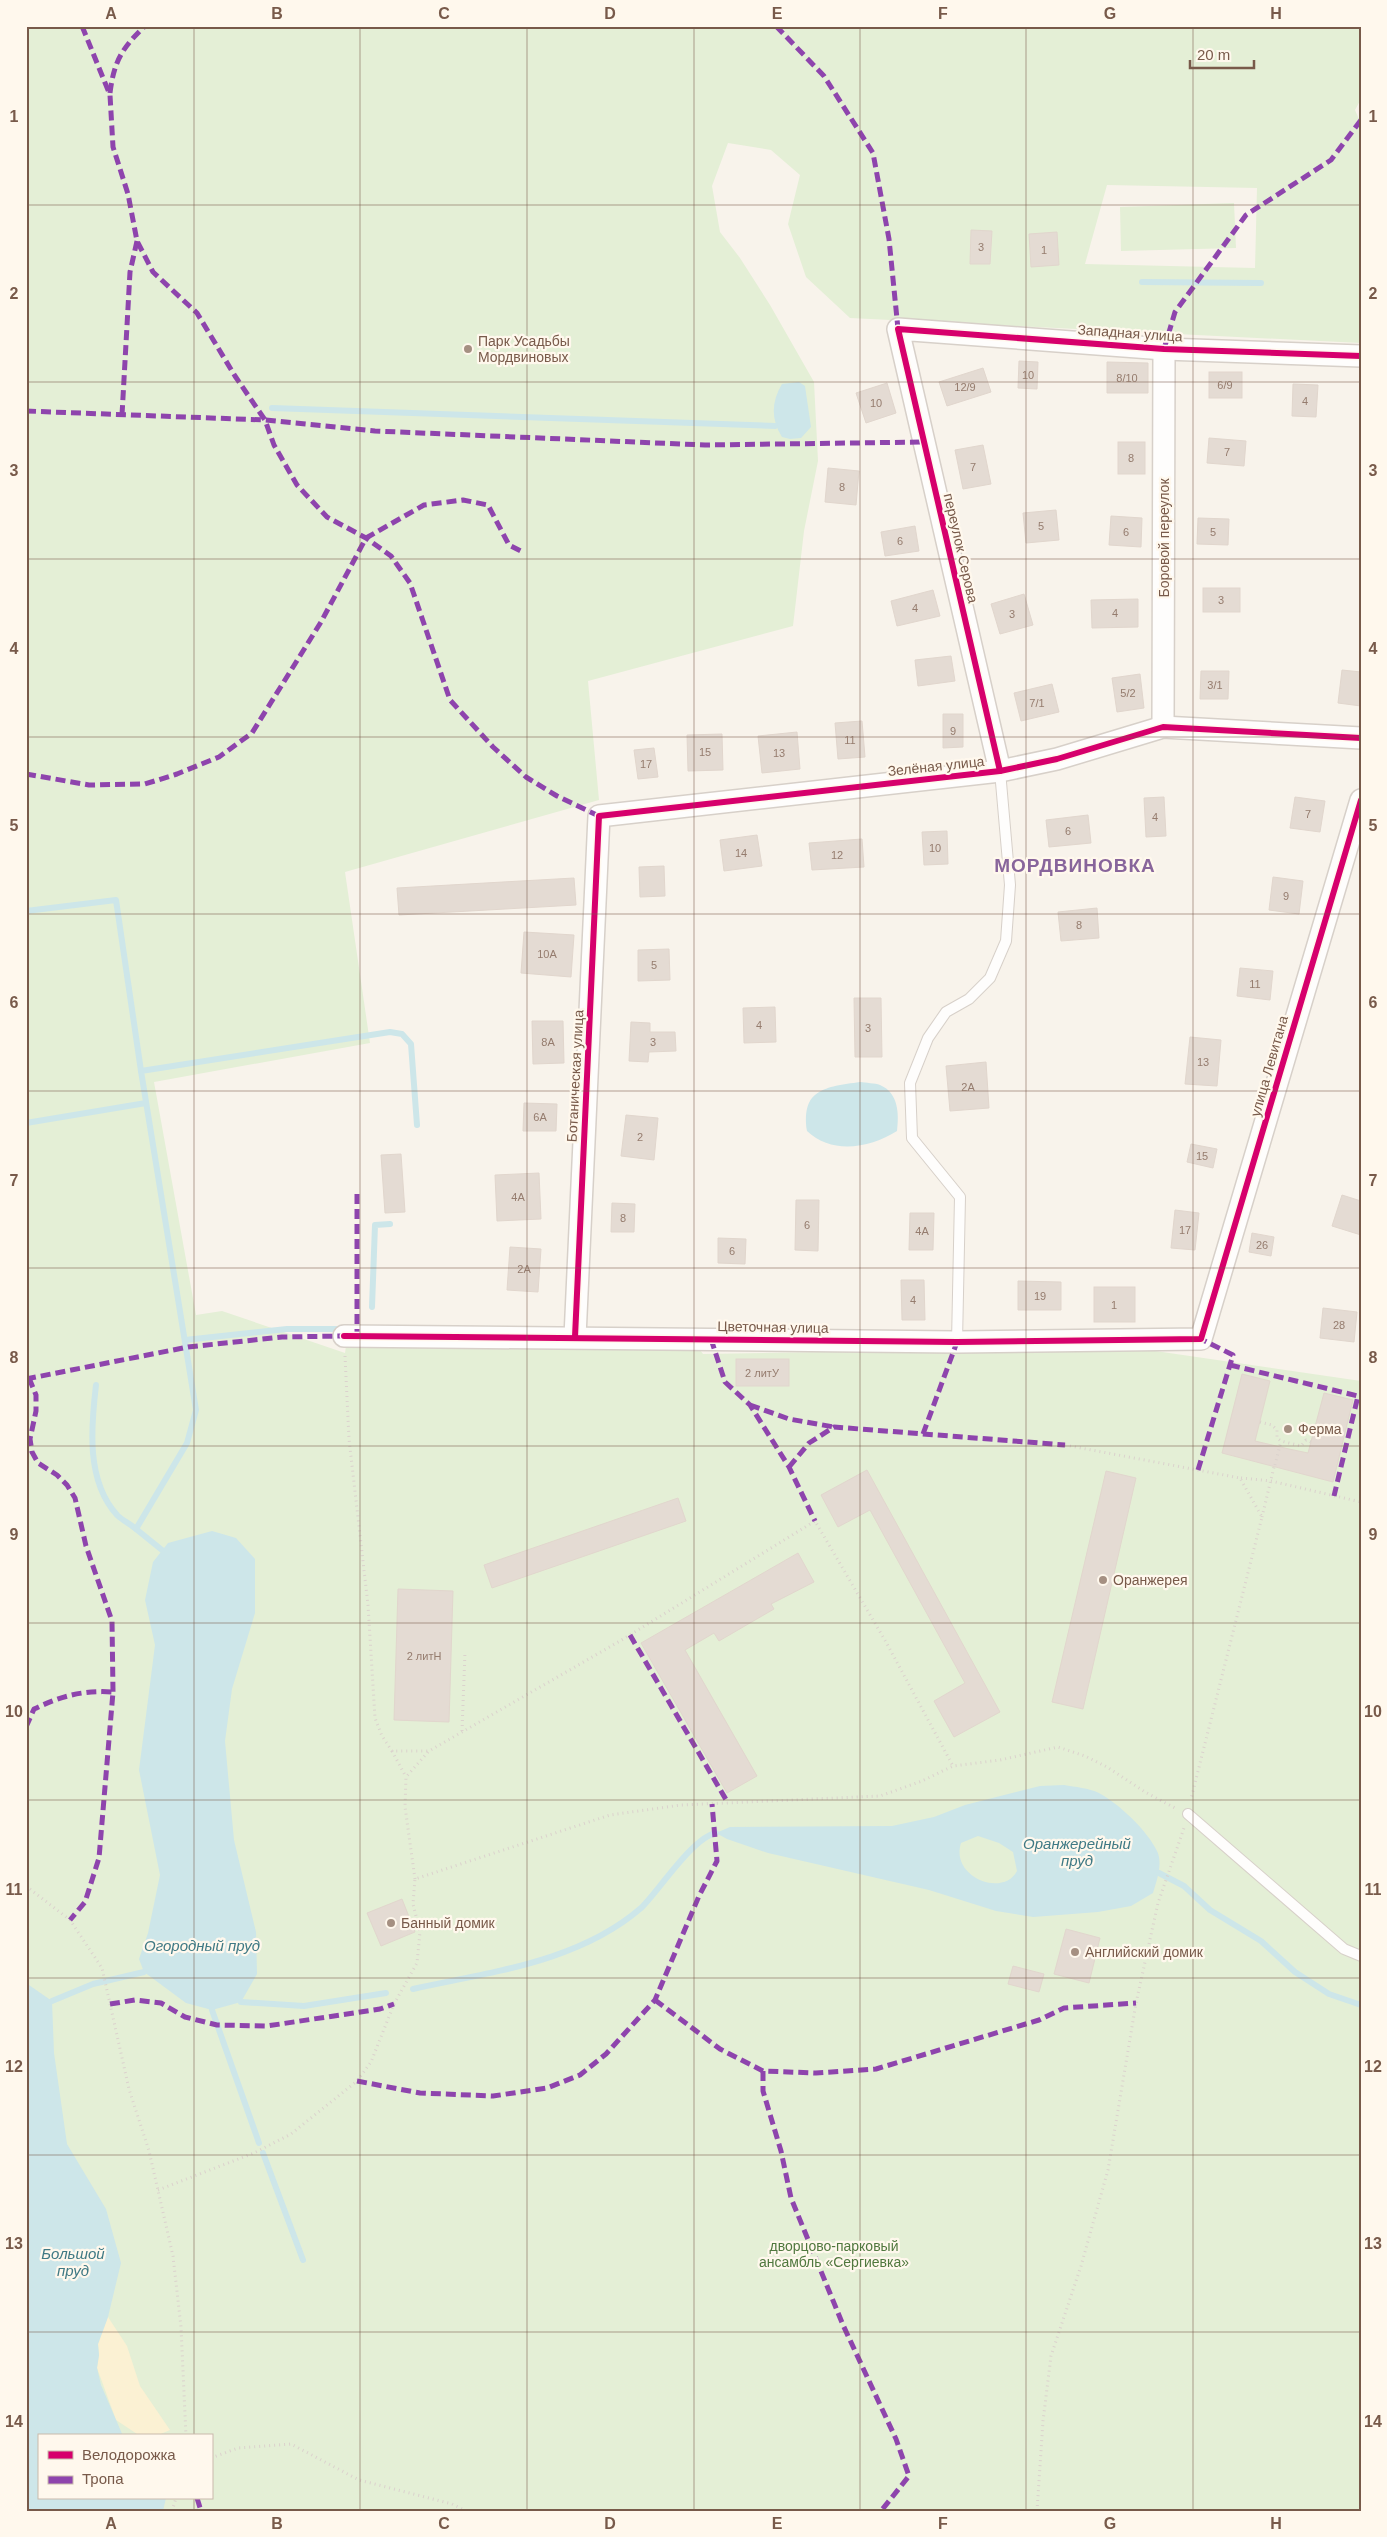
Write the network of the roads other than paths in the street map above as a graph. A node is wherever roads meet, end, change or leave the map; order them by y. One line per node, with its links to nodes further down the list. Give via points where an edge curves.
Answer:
1 (898, 329): 2 (street, Западная улица); 6 (street, переулок Серова)
2 (1164, 349): 3 (street, Западная улица); 4 (street, Боровой переулок)
3 (1361, 356)
4 (1163, 727): 5 (street, Зелёная улица); 6 (street, Зелёная улица, via 1058,759)
5 (1361, 738)
6 (1000, 771): 8 (street, Зелёная улица); 12 (lane, via 1010,886 1006,941 990,978 969,999 946,1012 928,1038 910,1083 912,1138 960,1197)
7 (1361, 800): 11 (street, улица Левитана)
8 (599, 816): 10 (street, Ботаническая улица)
9 (344, 1336): 10 (street, Цветочная улица)
10 (575, 1337): 12 (street, Цветочная улица)
11 (1202, 1339): 12 (street, Цветочная улица)
12 (957, 1342)
13 (1188, 1814): 14 (lane, via 1344,1949)
14 (1361, 1956)

